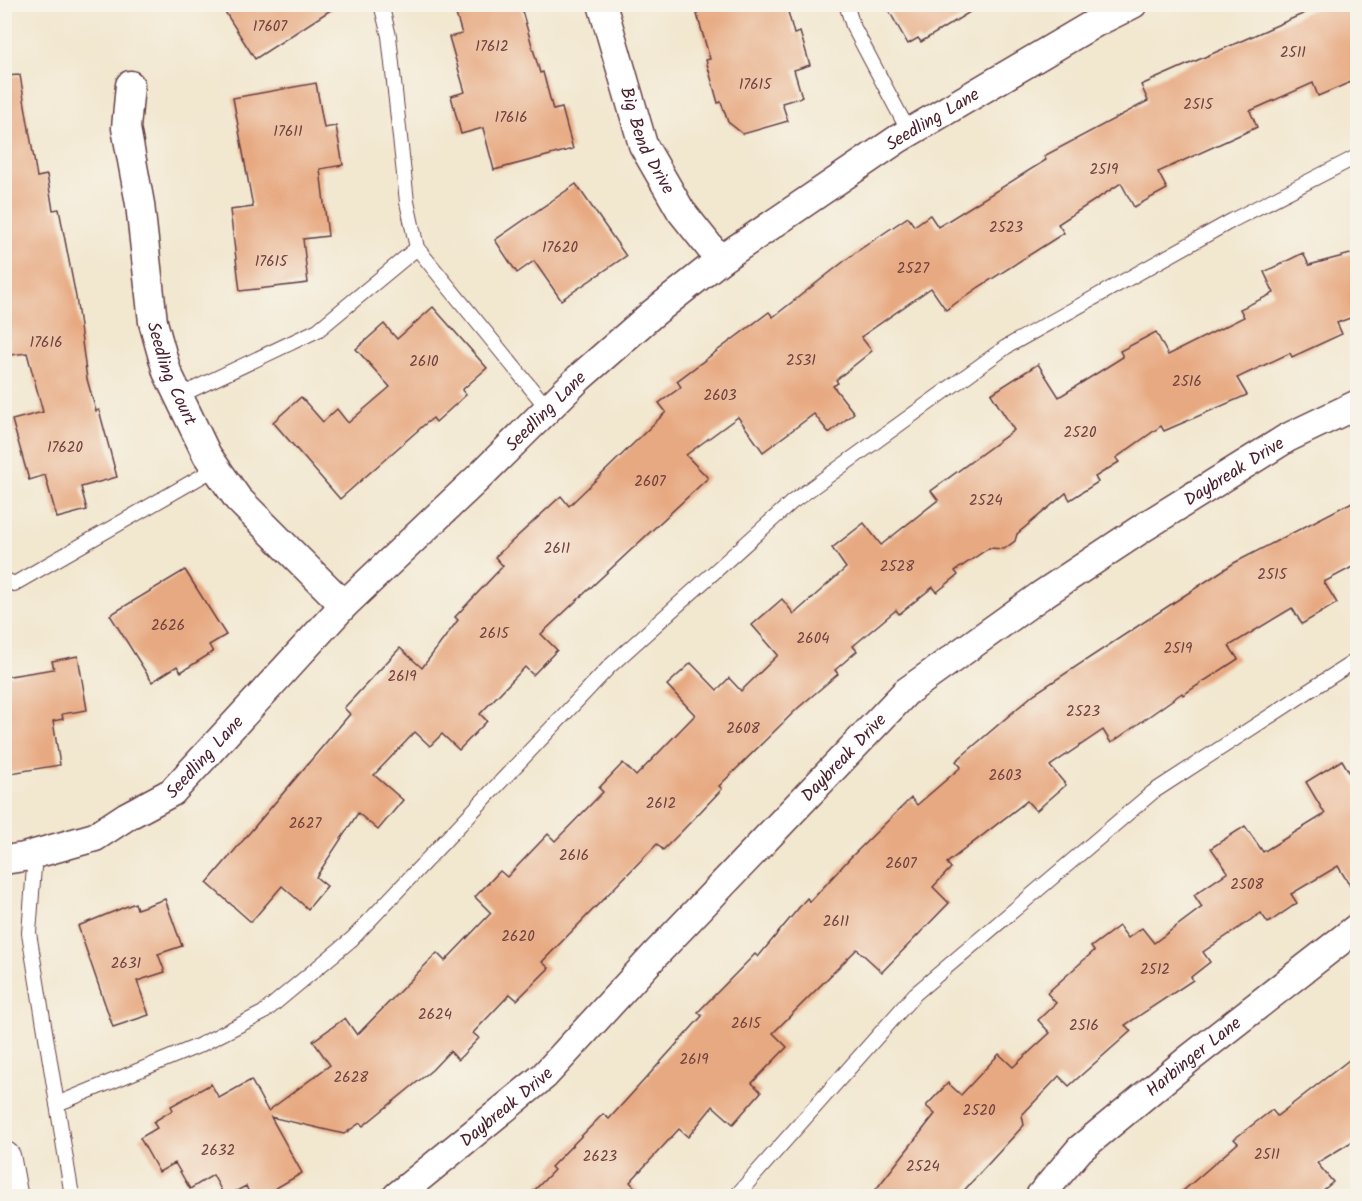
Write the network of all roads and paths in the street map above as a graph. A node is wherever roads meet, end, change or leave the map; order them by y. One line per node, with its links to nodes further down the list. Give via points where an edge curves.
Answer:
1 (381, 4): 8 (lane, via 389,36 407,202)
2 (602, 4): 9 (street, Big Bend Drive, via 643,145 681,211)
3 (846, 4): 6 (lane, via 853,26)
4 (1132, 4): 6 (street, Seedling Lane)
5 (130, 85): 10 (street, Seedling Court, via 126,128 140,204 153,322 167,372)
6 (909, 132): 9 (street, Seedling Lane)
7 (1358, 156): 20 (lane, via 1233,220 1006,347 792,502 610,666 352,939 263,1013 198,1046)
8 (417, 248): 10 (lane, via 318,330); 12 (lane)
9 (720, 260): 12 (street, Seedling Lane, via 652,314)
10 (179, 396): 13 (street, Seedling Court)
11 (1358, 404): 24 (street, Daybreak Drive, via 1287,438 1144,527 906,692 544,1076)
12 (548, 409): 15 (street, Seedling Lane)
13 (216, 468): 14 (lane, via 14,584); 15 (street, Seedling Court, via 238,499)
14 (4, 579)
15 (344, 605): 17 (street, Seedling Lane, via 172,792 95,837)
16 (1358, 659): 25 (lane, via 1153,792 915,994)
17 (35, 854): 18 (street, Seedling Lane); 20 (lane, via 29,933)
18 (4, 860)
19 (1358, 927): 26 (street, Harbinger Lane, via 1080,1149)
20 (57, 1104): 23 (lane)
21 (5, 1159): 22 (main road)
22 (11, 1197)
23 (72, 1197)
24 (397, 1197)
25 (736, 1197)
26 (1040, 1197)

